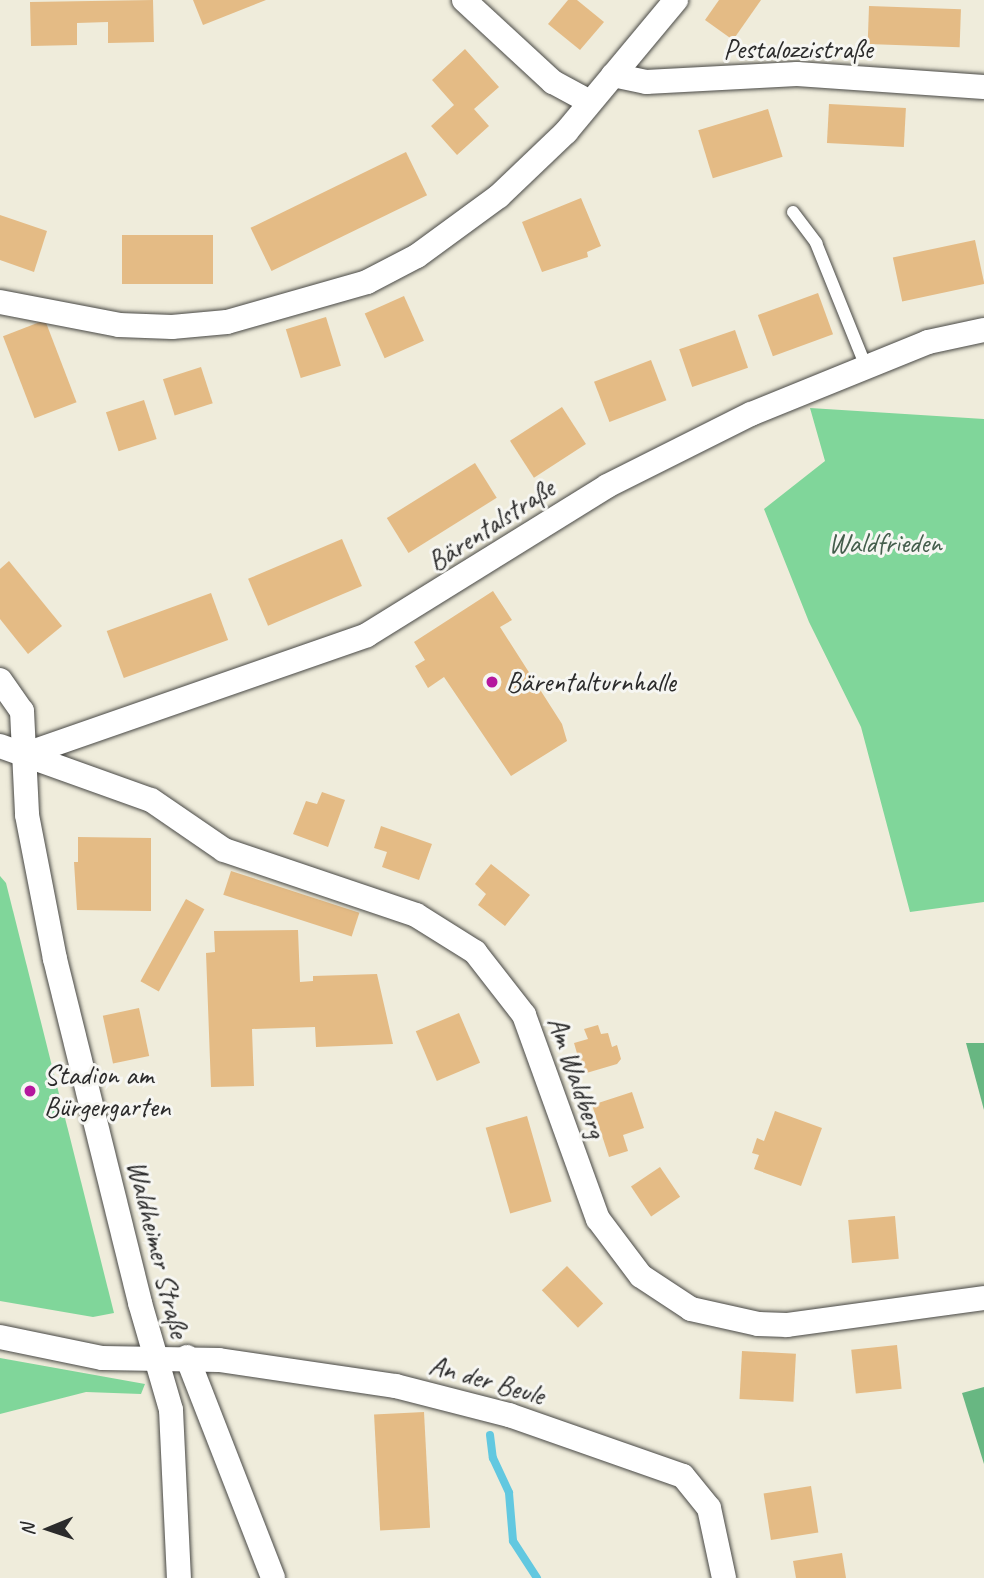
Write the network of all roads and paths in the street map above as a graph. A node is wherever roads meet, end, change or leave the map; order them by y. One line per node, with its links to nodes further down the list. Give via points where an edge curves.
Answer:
1 (464, 0): 5 (street, via 553,82)
2 (676, 0): 3 (street)
3 (613, 75): 4 (street, Pestalozzistraße, via 646,82 797,74); 5 (street)
4 (984, 87)
5 (590, 102): 7 (street, via 566,132 481,210 417,256 367,282 227,322 172,327 119,326)
6 (793, 212): 9 (lane, via 816,243)
7 (0, 302)
8 (984, 330): 9 (street, Bärentalstraße, via 928,342)
9 (866, 367): 11 (street, Bärentalstraße, via 751,414 607,486 368,635)
10 (0, 680): 11 (street, Waldheimer Straße, via 22,711)
11 (11, 750): 12 (street, Am Waldberg, via 151,800 224,850 416,915 475,952 524,1015 598,1219 640,1276 691,1309 746,1322 787,1325); 14 (street, Waldheimer Straße, via 55,959)
12 (984, 1298)
13 (0, 1337): 14 (street, An der Beule, via 102,1358)
14 (155, 1357): 15 (street, An der Beule); 16 (street, Waldheimer Straße, via 172,1410)
15 (187, 1357): 17 (street, Waldheimer Straße); 18 (street, An der Beule, via 396,1386 456,1400 666,1468 689,1481 709,1508)
16 (179, 1578)
17 (273, 1578)
18 (724, 1578)

